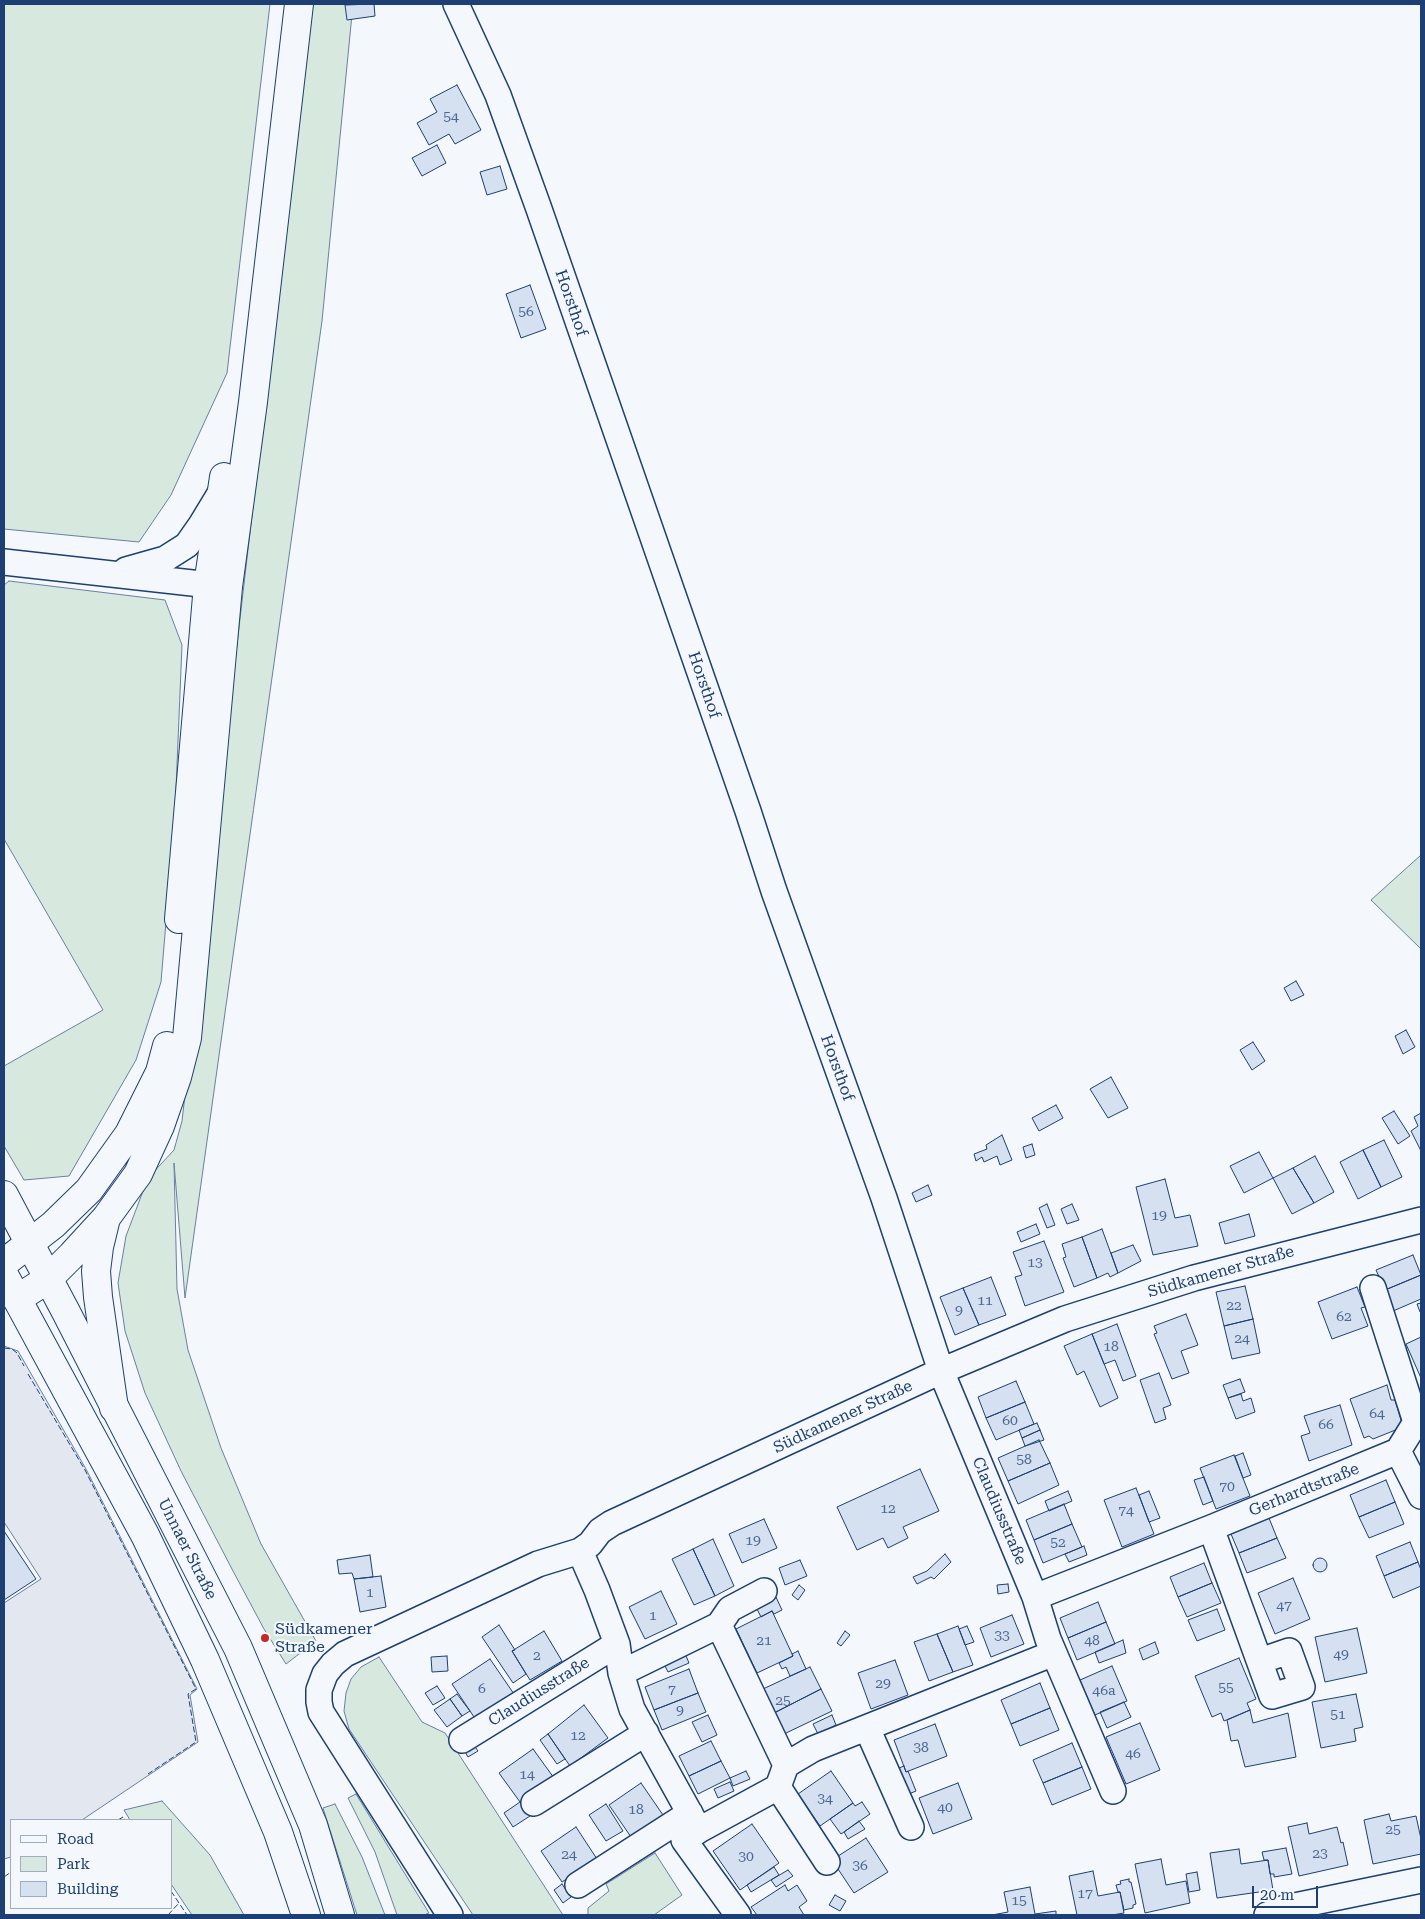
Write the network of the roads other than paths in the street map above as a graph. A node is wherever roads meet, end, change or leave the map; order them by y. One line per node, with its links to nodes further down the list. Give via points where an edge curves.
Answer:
1 (283, 4): 4 (main road, via 246,335)
2 (299, 4): 7 (main road, via 253,402)
3 (456, 4): 17 (street, Horsthof, via 498,95 539,209 884,1198)
4 (222, 490): 6 (street, via 187,545 165,559); 7 (main road)
5 (4, 562): 6 (street)
6 (108, 573): 7 (street)
7 (218, 586): 9 (main road, via 187,1038 178,1077 160,1126 138,1174); 11 (main road, via 184,853 171,1026 160,1072 129,1134 89,1190)
8 (4, 1195): 11 (main road, Unnaer Straße)
9 (106, 1218): 14 (main road); 18 (main road, via 96,1272)
10 (1421, 1220): 17 (street, Südkamener Straße, via 1185,1281 1065,1319)
11 (30, 1243): 12 (main road); 14 (main road, Unnaer Straße)
12 (4, 1263)
13 (4, 1275): 16 (main road, Unnaer Straße)
14 (48, 1279): 16 (main road); 18 (main road, Unnaer Straße)
15 (1373, 1288): 19 (street, via 1416,1422)
16 (11, 1303): 41 (main road, Unnaer Straße, via 145,1535 205,1660 272,1816)
17 (941, 1371): 22 (street, Südkamener Straße, via 612,1523); 24 (street, Claudiusstraße)
18 (114, 1408): 42 (main road, Unnaer Straße, via 238,1648 313,1825)
19 (1398, 1451): 20 (street); 21 (street, Gerhardtstraße)
20 (1421, 1496)
21 (1211, 1528): 24 (street, Gerhardtstraße); 28 (street)
22 (580, 1551): 26 (street); 43 (street, Südkamener Straße, via 538,1564 345,1654 325,1674 319,1690 322,1712)
23 (764, 1591): 25 (street, via 730,1609)
24 (1035, 1597): 27 (street, Claudiusstraße)
25 (719, 1625): 29 (street); 33 (street)
26 (617, 1644): 29 (street); 32 (street, Claudiusstraße)
27 (1054, 1653): 30 (street); 34 (street, Claudiusstraße)
28 (1260, 1661)
29 (621, 1672): 31 (street, via 632,1709)
30 (867, 1728): 33 (street, via 814,1749); 37 (street)
31 (646, 1733): 35 (street); 36 (street)
32 (462, 1740)
33 (782, 1776): 36 (street); 38 (street)
34 (1113, 1791)
35 (534, 1803)
36 (695, 1821): 40 (street); 44 (street, via 684,1840)
37 (912, 1827)
38 (827, 1862)
39 (1421, 1880): 45 (street, via 1285,1908)
40 (578, 1885)
41 (306, 1915)
42 (340, 1915)
43 (450, 1915)
44 (738, 1915)
45 (1267, 1915)

